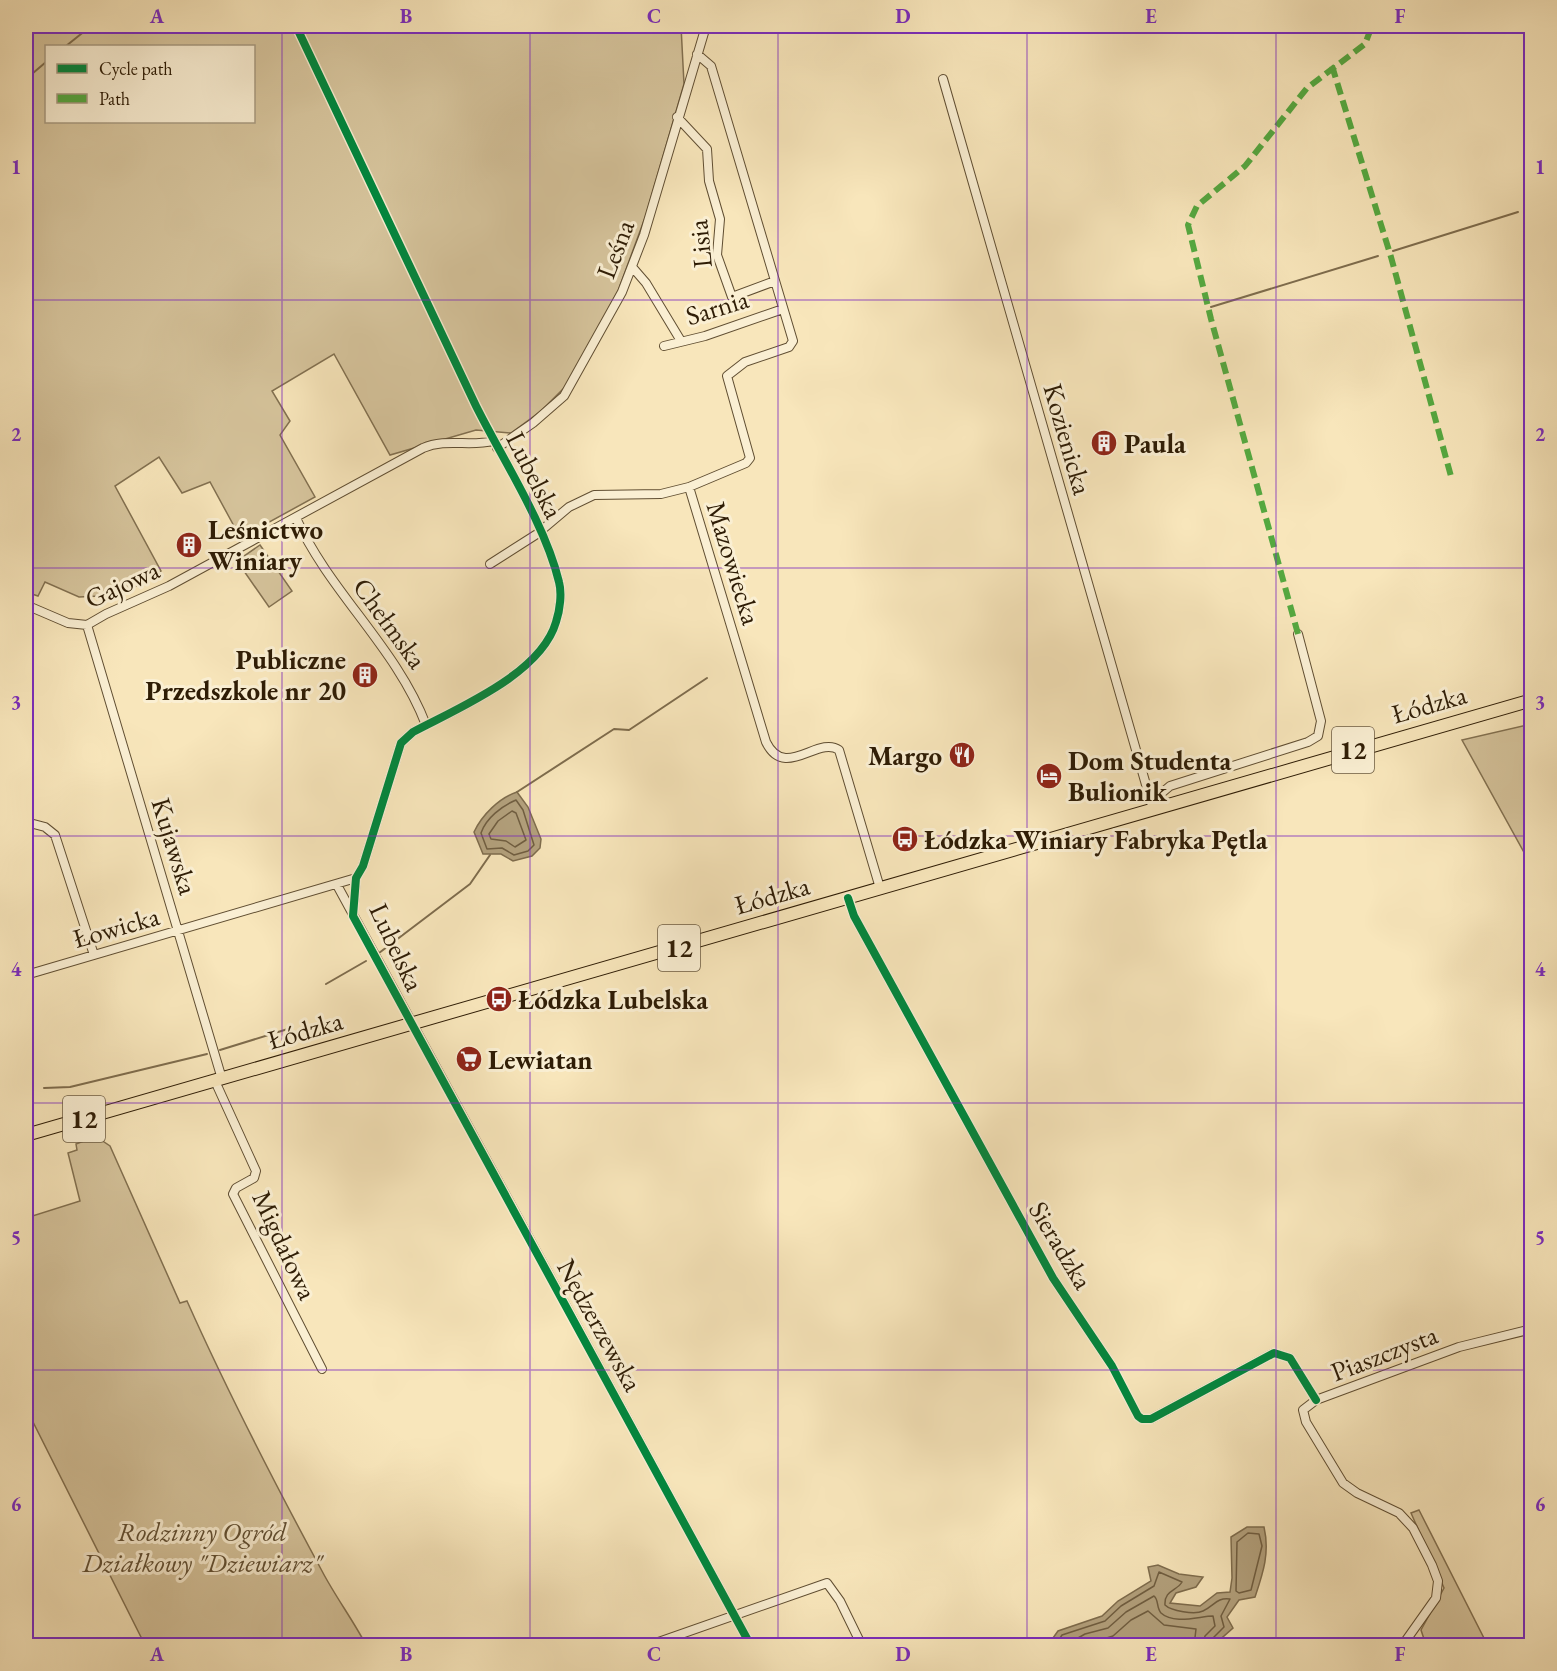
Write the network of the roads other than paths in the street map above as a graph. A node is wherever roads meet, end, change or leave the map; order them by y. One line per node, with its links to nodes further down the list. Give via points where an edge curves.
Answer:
1 (296, 26): 11 (street, Lubelska)
2 (706, 26): 3 (street, Leśna)
3 (697, 54): 5 (street, Leśna); 7 (street, Mazowiecka, via 711,66)
4 (943, 79): 21 (street, Kozienicka)
5 (678, 117): 6 (street, Leśna); 7 (street, Lisia, via 707,149 709,182 720,219 717,255 732,297)
6 (633, 268): 9 (street); 11 (street, Leśna, via 568,392 538,419)
7 (775, 281): 8 (street, Mazowiecka)
8 (783, 309): 9 (street, Sarnia); 12 (street, Mazowiecka, via 792,346 745,362 727,376 749,461)
9 (681, 341): 10 (street, Sarnia)
10 (664, 346)
11 (495, 445): 13 (street, Lubelska, via 430,445); 14 (street, Lubelska)
12 (689, 487): 14 (street, via 651,495 594,495 569,507); 25 (street, Mazowiecka, via 768,747 775,754 791,758 829,747 839,750)
13 (296, 518): 17 (street, Gajowa); 20 (street, Chełmska, via 319,564 410,686)
14 (541, 531): 15 (street); 20 (street, Lubelska, via 560,587 557,619 548,641 518,672)
15 (490, 564)
16 (26, 605): 17 (street, Gajowa, via 68,623)
17 (87, 625): 28 (street, Kujawska)
18 (1298, 634): 21 (street, via 1321,722 1318,736 1170,786)
19 (1532, 700): 21 (main road, Łódzka / 12)
20 (426, 725): 23 (street, Lubelska, via 401,743)
21 (1152, 806): 25 (main road, Łódzka / 12)
22 (26, 822): 29 (street, via 45,827 55,836)
23 (356, 878): 24 (street, Łowicka); 27 (street, Lubelska)
24 (337, 885): 27 (street); 28 (street, Łowicka)
25 (880, 888): 26 (main road, Łódzka / 12)
26 (848, 898): 31 (main road, Łódzka / 12); 36 (street, Sieradzka, via 856,921 1053,1278 1112,1366 1138,1416 1151,1419 1274,1353 1290,1358)
27 (353, 916): 31 (street, Lubelska)
28 (178, 930): 29 (street, Łowicka); 32 (street, Kujawska)
29 (94, 955): 30 (street, Łowicka)
30 (26, 975)
31 (411, 1024): 32 (main road, Łódzka / 12); 37 (street, Nędzerzewska)
32 (219, 1080): 33 (main road, Łódzka / 12); 35 (street, Migdałowa, via 256,1171 254,1178 233,1194)
33 (26, 1135)
34 (1532, 1329): 36 (street, Piaszczysta, via 1459,1347)
35 (322, 1369)
36 (1316, 1400): 41 (street, Piaszczysta, via 1306,1405 1303,1415 1332,1468 1350,1488 1392,1508 1406,1520 1436,1573 1436,1598)
37 (735, 1615): 38 (street); 39 (street, Nędzerzewska); 40 (street, via 827,1583)
38 (647, 1646)
39 (751, 1646)
40 (862, 1646)
41 (1402, 1646)

